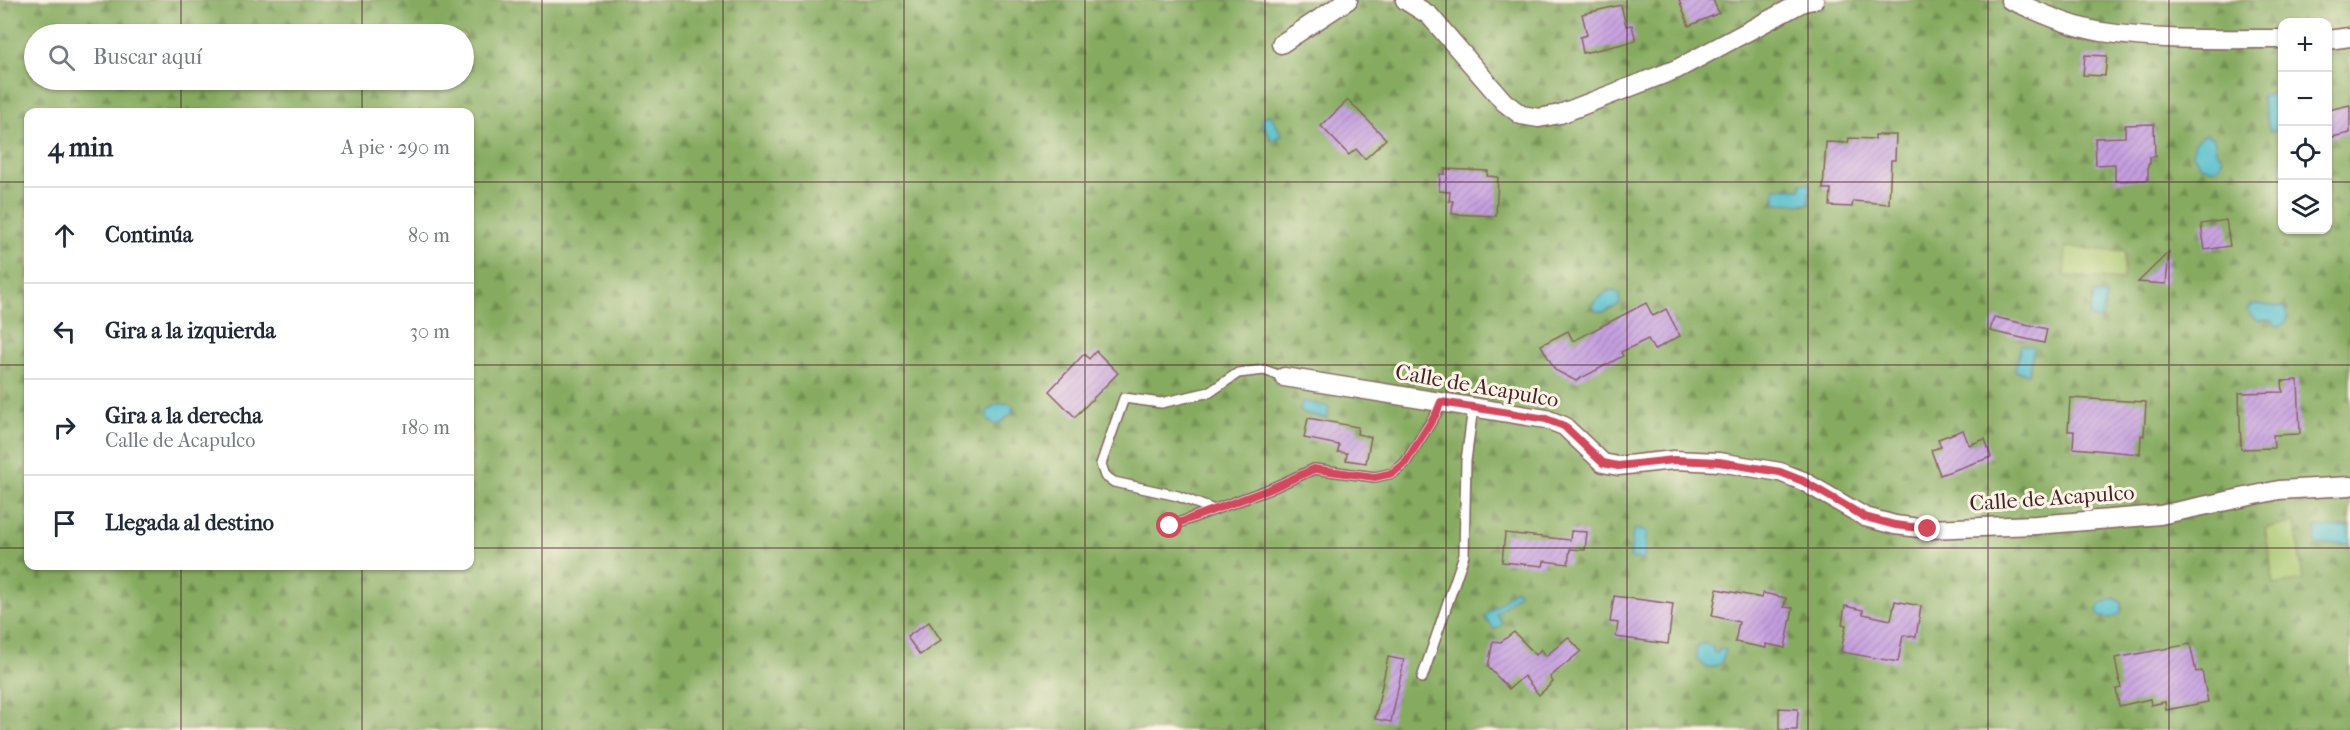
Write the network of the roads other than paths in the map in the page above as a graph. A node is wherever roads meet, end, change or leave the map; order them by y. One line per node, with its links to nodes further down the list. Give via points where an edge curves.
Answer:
1 (1348, 0): 8 (street)
2 (1405, 0): 3 (street, via 1429,15 1504,102 1521,115 1539,118 1560,114 1677,69 1803,2)
3 (1814, 0)
4 (2010, 0): 6 (street, via 2066,23 2102,32)
5 (2350, 37): 7 (street)
6 (2278, 39)
7 (2332, 39)
8 (1281, 44)
9 (1284, 377): 10 (street, Calle de Acapulco); 13 (lane, via 1264,370 1238,373 1210,392 1161,403 1124,398 1101,464 1105,476 1114,482 1178,496)
10 (1441, 402): 11 (street, Calle de Acapulco); 13 (lane, via 1405,463 1393,473 1375,477 1314,469)
11 (1473, 407): 12 (street, Calle de Acapulco, via 1546,419 1564,426 1603,463 1618,466 1674,460 1719,462 1780,472 1865,517 1928,529 2160,515 2279,490); 15 (lane, via 1466,461 1464,555)
12 (2350, 486)
13 (1214, 510): 14 (lane)
14 (1170, 526)
15 (1422, 678)

